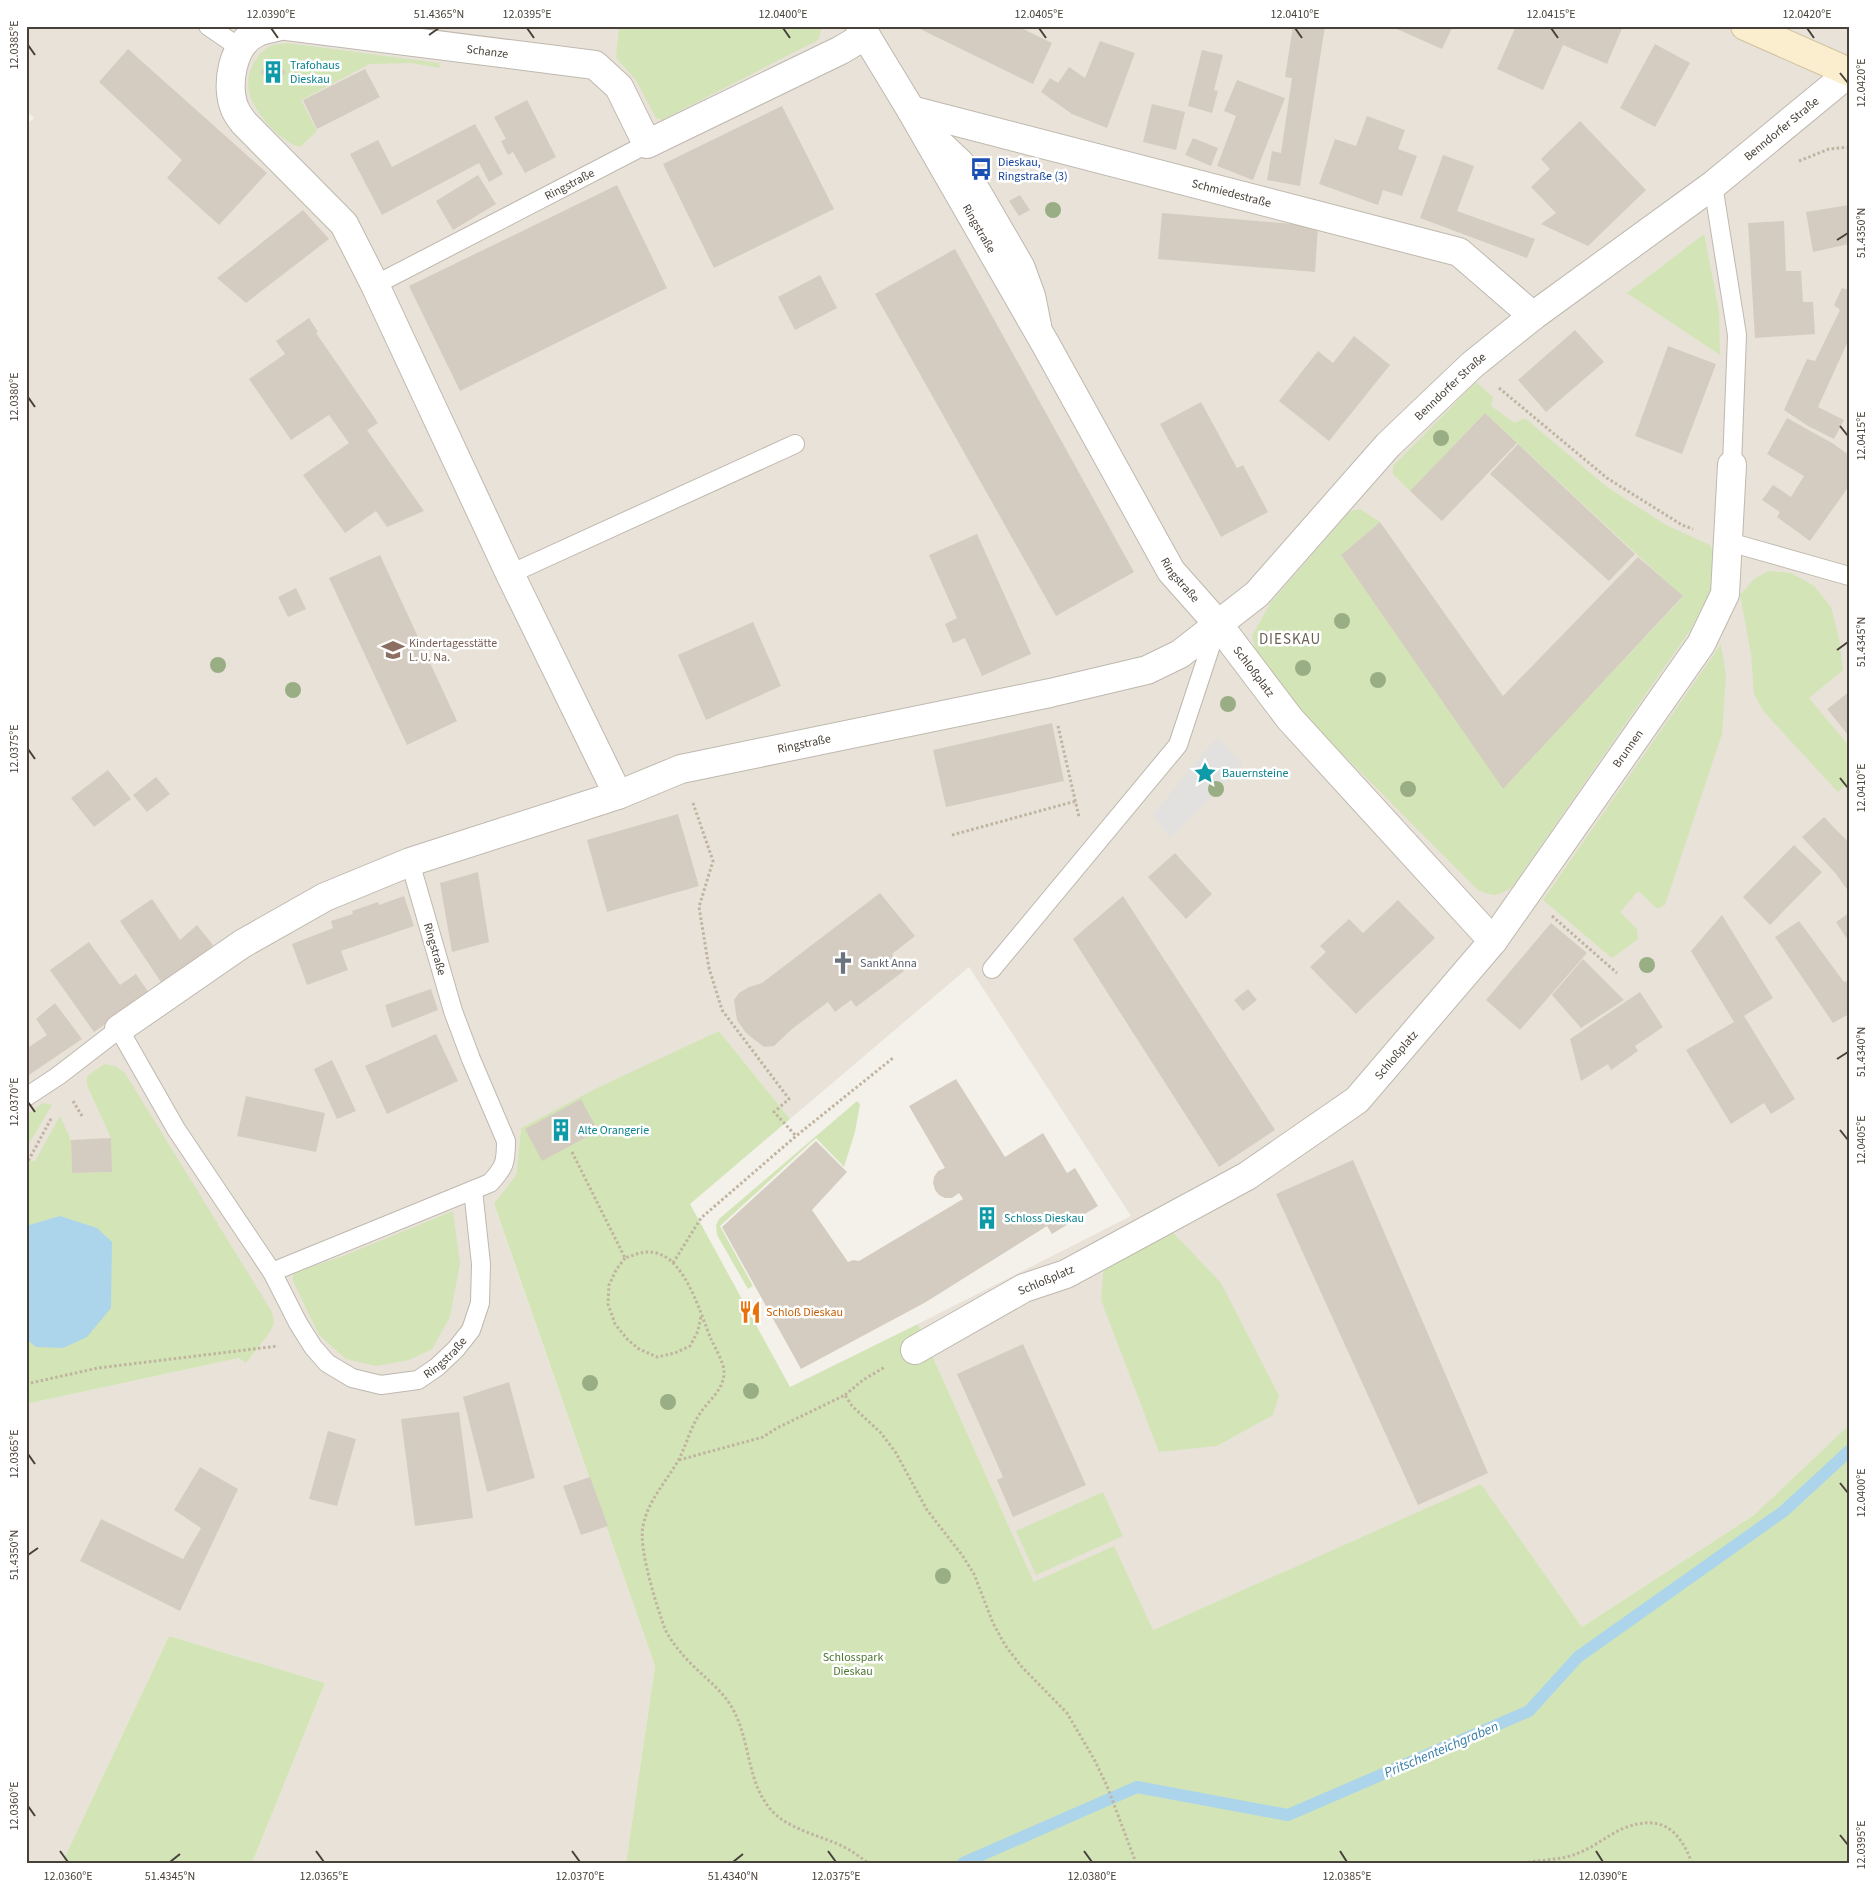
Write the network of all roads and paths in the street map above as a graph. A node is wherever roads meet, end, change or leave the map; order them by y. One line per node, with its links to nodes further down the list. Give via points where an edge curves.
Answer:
1 (208, 26): 6 (lane)
2 (281, 26): 6 (street, via 256,32)
3 (286, 26): 9 (street, Schanze, via 595,65 619,88)
4 (1745, 26): 7 (main road)
5 (863, 31): 8 (street, Ringstraße); 9 (street, Ringstraße, via 841,50)
6 (240, 48): 11 (street, via 231,73 235,109 244,123 344,224)
7 (1849, 72): 10 (street, Benndorfer Straße)
8 (911, 110): 12 (street, Schmiedestraße, via 1459,252); 19 (street, Ringstraße, via 1171,571)
9 (647, 144): 11 (lane, Ringstraße)
10 (1713, 185): 12 (street, Benndorfer Straße); 15 (lane, via 1737,335)
11 (375, 285): 17 (street)
12 (1533, 316): 13 (street, Benndorfer Straße)
13 (1472, 365): 16 (path, via 1606,478 1682,525); 19 (street, Benndorfer Straße, via 1388,445 1257,594)
14 (795, 444): 17 (lane)
15 (1732, 465): 16 (street, Brunnen)
16 (1729, 542): 18 (lane); 28 (street, Brunnen, via 1725,594 1701,644)
17 (510, 574): 22 (street)
18 (1849, 576)
19 (1218, 624): 20 (street, Ringstraße, via 1180,654 1148,670); 25 (lane, via 1178,745); 28 (street, Schloßplatz, via 1290,719)
20 (1050, 693): 21 (street, Ringstraße); 23 (path)
21 (681, 769): 22 (street, Ringstraße); 35 (path, via 713,861 699,906 709,968 722,1010 789,1099 774,1112)
22 (618, 795): 26 (street, Ringstraße)
23 (1076, 801): 24 (path); 25 (path)
24 (952, 835)
25 (1087, 854): 29 (lane)
26 (410, 862): 31 (street, Ringstraße, via 325,897 250,939); 38 (lane, Ringstraße, via 453,1011 506,1140 502,1170 490,1183)
27 (1555, 918): 30 (path)
28 (1493, 941): 44 (street, Schloßplatz, via 1357,1100 1247,1176 1066,1274 1024,1288)
29 (992, 969)
30 (1617, 973)
31 (119, 1028): 33 (lane, Ringstraße); 41 (lane, Ringstraße, via 176,1129)
32 (892, 1058): 35 (path)
33 (26, 1097)
34 (53, 1115): 37 (path)
35 (796, 1136): 40 (path, via 701,1218)
36 (572, 1152): 39 (path)
37 (26, 1165)
38 (473, 1190): 41 (lane, Ringstraße); 41 (lane, Ringstraße, via 481,1264 480,1303 471,1330 456,1349 418,1380 381,1385 352,1378 327,1363 313,1347)
39 (625, 1258): 40 (path, via 644,1252 660,1254); 42 (path, via 610,1285 608,1304 615,1324 639,1349 657,1357 690,1346 698,1331)
40 (673, 1263): 42 (path, via 684,1278)
41 (272, 1272)
42 (701, 1315): 47 (path, via 724,1369 723,1383 700,1412)
43 (278, 1346): 45 (path, via 98,1368)
44 (915, 1350): 46 (path, via 863,1380)
45 (26, 1384)
46 (845, 1395): 47 (path, via 763,1437); 49 (path, via 896,1453 927,1510 962,1555 974,1574 1005,1645 1067,1713 1107,1786)
47 (678, 1460): 48 (path, via 654,1497 642,1527 643,1554 666,1631 682,1655 732,1706 745,1738 759,1794 775,1813 794,1828 842,1846)
48 (868, 1863)
49 (1136, 1863)
50 (1523, 1863): 51 (path, via 1576,1854 1625,1828 1655,1822 1674,1831)
51 (1692, 1863)

